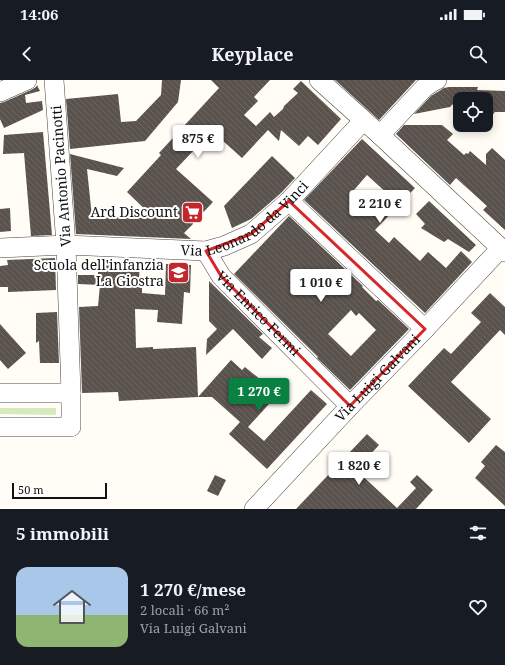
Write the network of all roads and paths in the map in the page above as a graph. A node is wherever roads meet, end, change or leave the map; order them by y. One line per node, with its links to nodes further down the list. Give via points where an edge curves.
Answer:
1 (27, 80): 5 (street)
2 (54, 80): 9 (street, Via Antonio Pacinotti)
3 (319, 80): 6 (street)
4 (438, 80): 7 (street, via 424,88)
5 (0, 92)
6 (363, 121): 7 (street); 8 (street, Via Leonardo da Vinci)
7 (380, 135): 11 (street)
8 (289, 201): 12 (street, Via Leonardo da Vinci, via 251,234); 13 (street)
9 (66, 245): 10 (street, Via Leonardo da Vinci); 12 (street, Via Leonardo da Vinci); 15 (street, Via Antonio Pacinotti)
10 (0, 248)
11 (503, 250): 13 (street, Via Luigi Galvani)
12 (206, 251): 16 (street, Via Enrico Fermi, via 221,276)
13 (425, 328): 16 (street, Via Luigi Galvani)
14 (0, 393): 15 (street)
15 (71, 393): 17 (street, Via Antonio Pacinotti, via 71,427)
16 (350, 406): 18 (street, Via Luigi Galvani)
17 (0, 427)
18 (254, 509)

